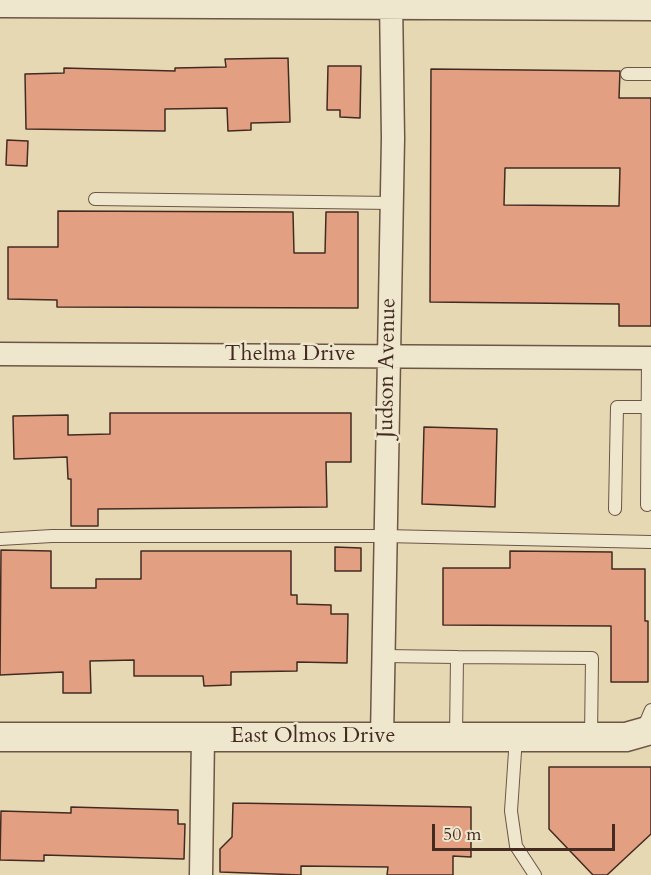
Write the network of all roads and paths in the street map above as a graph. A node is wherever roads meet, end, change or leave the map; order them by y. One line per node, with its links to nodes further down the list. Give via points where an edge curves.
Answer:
1 (391, 4): 2 (street); 3 (street); 7 (street, Judson Avenue)
2 (0, 6)
3 (651, 9)
4 (627, 74): 5 (lane)
5 (651, 74)
6 (95, 199): 7 (lane)
7 (391, 203): 9 (street, Judson Avenue)
8 (0, 354): 9 (street, Thelma Drive)
9 (388, 355): 10 (street, Thelma Drive); 14 (street, Judson Avenue)
10 (650, 358): 11 (lane)
11 (649, 407): 12 (lane); 13 (lane, via 617,407)
12 (647, 505)
13 (615, 509)
14 (385, 536): 15 (lane); 16 (lane); 17 (street, Judson Avenue)
15 (0, 539)
16 (651, 542)
17 (384, 656): 18 (lane); 22 (street, Judson Avenue)
18 (457, 657): 23 (lane); 25 (lane, via 592,658)
19 (644, 731): 25 (street, East Olmos Drive)
20 (0, 736): 21 (street, East Olmos Drive)
21 (203, 736): 22 (street, East Olmos Drive); 26 (street)
22 (382, 737): 23 (street, East Olmos Drive)
23 (456, 737): 24 (street, East Olmos Drive)
24 (516, 737): 25 (street, East Olmos Drive); 27 (lane, via 511,811 516,846)
25 (591, 737)
26 (201, 875)
27 (535, 875)

